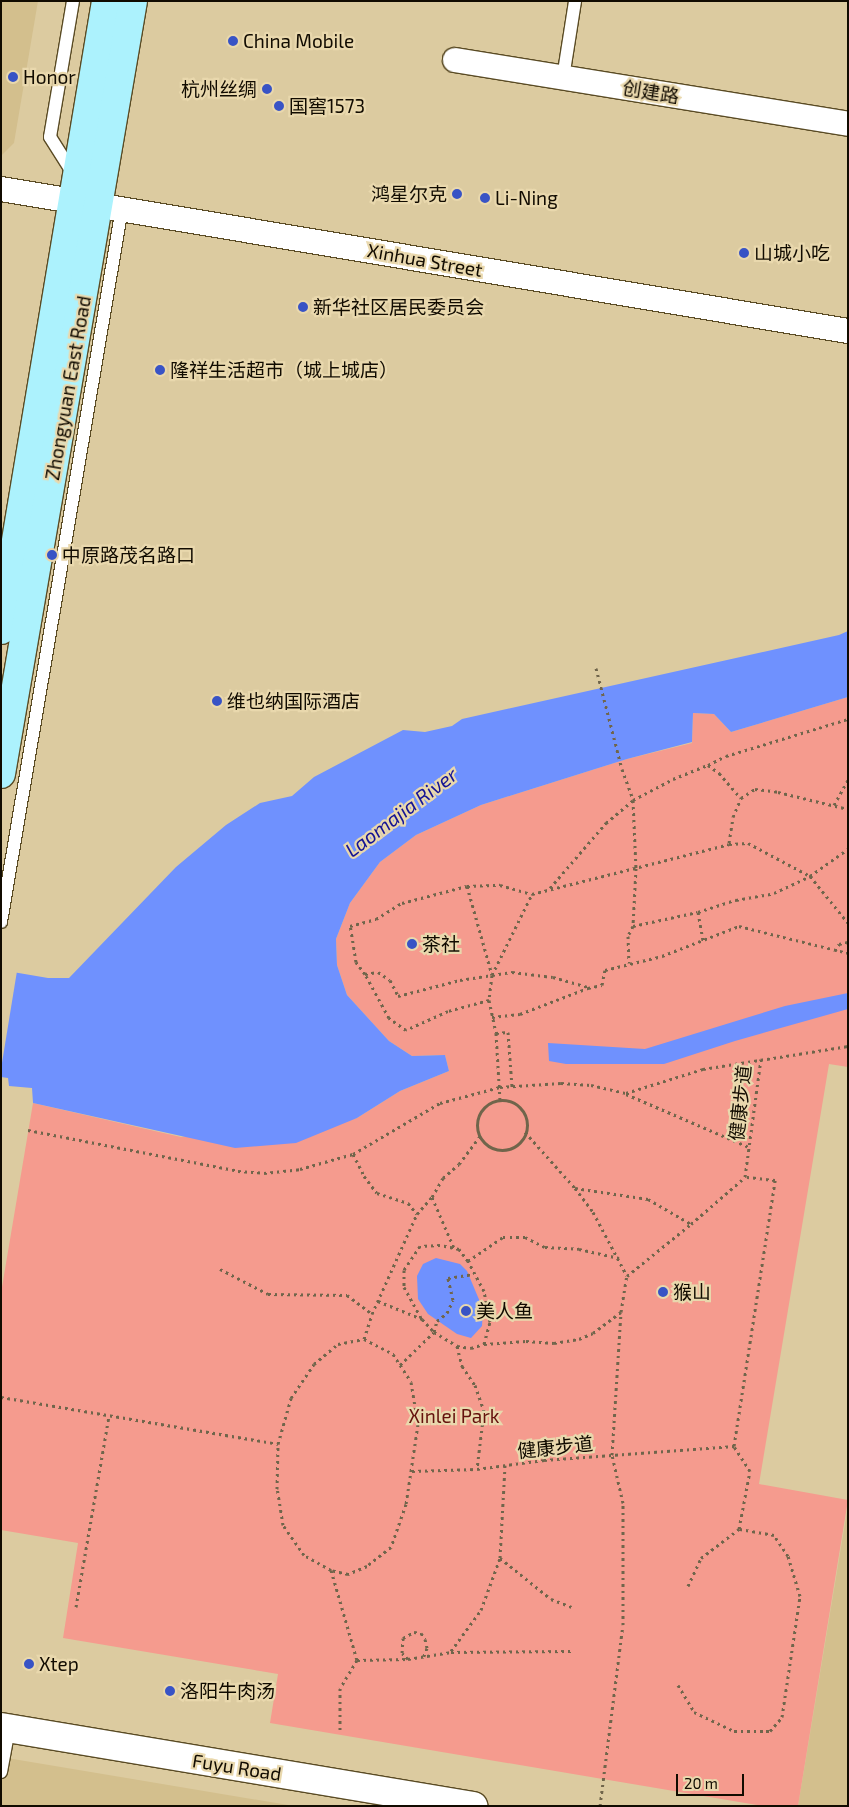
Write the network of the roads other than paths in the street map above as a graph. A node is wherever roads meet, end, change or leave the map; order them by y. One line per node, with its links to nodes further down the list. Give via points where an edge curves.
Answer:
1 (73, 1): 9 (lane, via 50,137)
2 (106, 1): 9 (main road, Zhongyuan East Road)
3 (133, 1): 10 (main road, Zhongyuan East Road)
4 (575, 1): 6 (lane)
5 (455, 60): 6 (street, 创建路)
6 (562, 78): 7 (street, 创建路)
7 (848, 124)
8 (1, 189): 9 (street, Xinhua Street)
9 (74, 190): 10 (street, Xinhua Street); 12 (main road, Zhongyuan East Road)
10 (111, 206): 11 (street, Xinhua Street); 13 (main road, Zhongyuan East Road); 14 (lane)
11 (848, 332)
12 (1, 630)
13 (1, 774)
14 (1, 922)
15 (5, 1728): 16 (lane); 17 (street, Fuyu Road)
16 (1, 1772)
17 (443, 1803): 18 (street, Fuyu Road)
18 (473, 1806)

